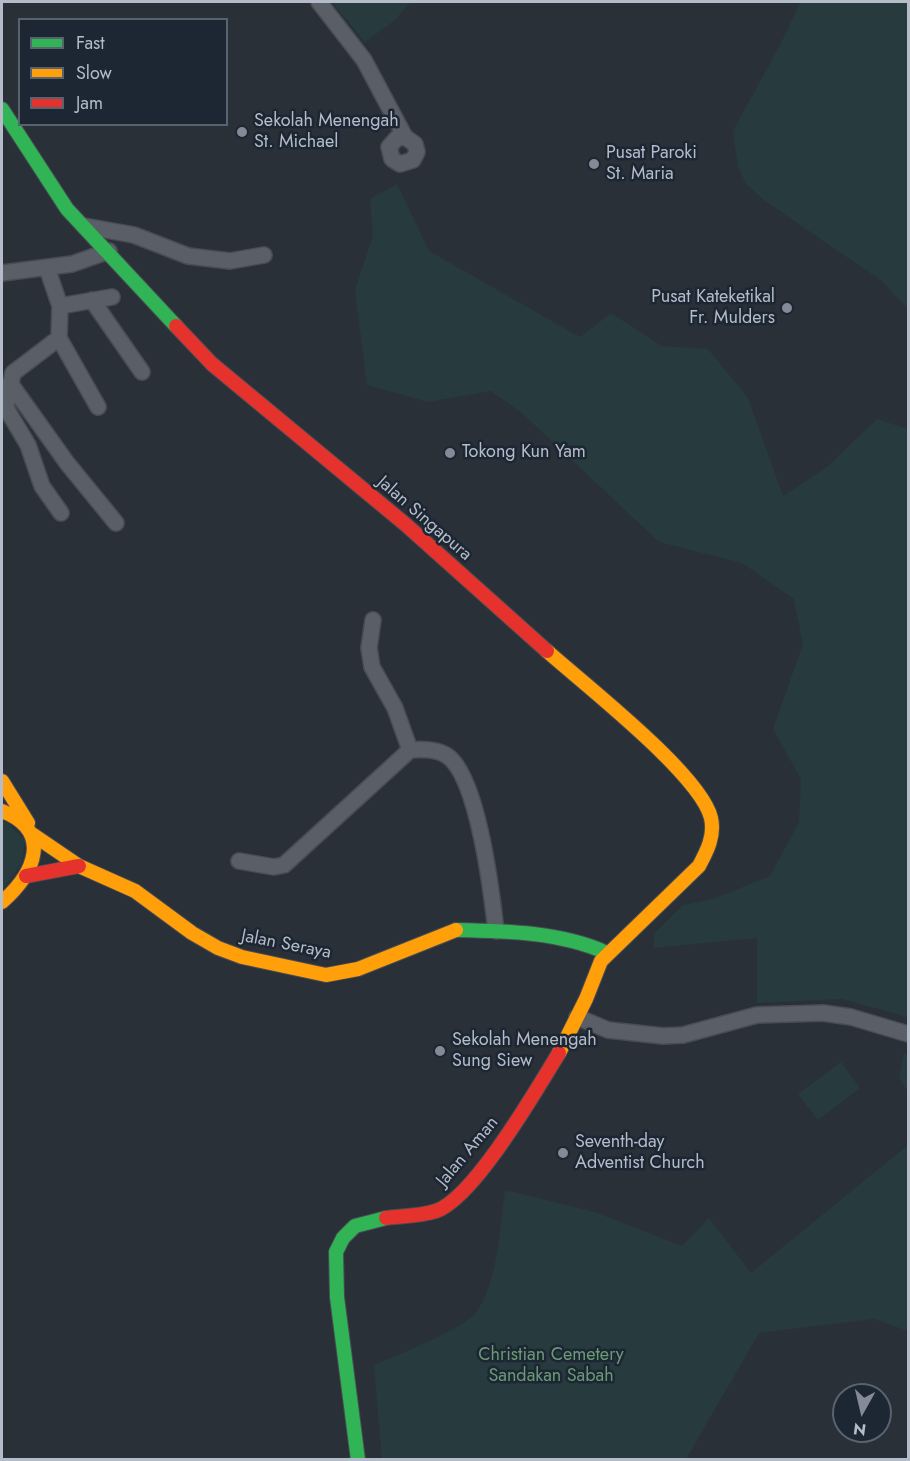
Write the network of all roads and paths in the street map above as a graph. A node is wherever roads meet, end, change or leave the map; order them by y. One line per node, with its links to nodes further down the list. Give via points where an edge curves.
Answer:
1 (319, 2): 3 (street, via 364,60)
2 (2, 109): 4 (main road, Jalan Singapura, via 67,209)
3 (405, 137)
4 (84, 226): 5 (main road, Jalan Singapura); 6 (street, via 134,235 188,256 230,261)
5 (109, 251): 7 (street); 28 (main road, Jalan Singapura, via 212,364 431,548 686,775 708,805 712,837 699,866)
6 (264, 255)
7 (47, 268): 8 (street); 11 (street)
8 (2, 273)
9 (112, 297): 10 (street)
10 (92, 300): 11 (street); 13 (street)
11 (60, 306): 12 (street)
12 (59, 338): 14 (street, via 19,367); 15 (street)
13 (142, 372)
14 (10, 382): 16 (street, via 6,408 28,445 42,486); 17 (street, via 67,463)
15 (98, 407)
16 (61, 513)
17 (116, 523)
18 (373, 620): 19 (street, via 369,648 372,667 396,708)
19 (410, 750): 23 (street, via 292,860 274,867); 27 (street, via 426,749 447,755 469,787)
20 (2, 781): 22 (main road)
21 (2, 811): 22 (main road, Jalan Seraya, via 16,816)
22 (32, 834): 24 (main road, Jalan Seraya); 25 (main road, via 34,855)
23 (238, 861)
24 (79, 866): 25 (main road); 27 (main road, Jalan Seraya, via 135,891 218,948 326,975 358,969 454,930)
25 (26, 876): 26 (main road)
26 (2, 902)
27 (496, 931): 28 (main road, Jalan Seraya, via 585,943)
28 (607, 952): 29 (main road, Jalan Aman)
29 (577, 1017): 30 (street, via 608,1030 663,1036 683,1035 757,1015 823,1013); 31 (main road, Jalan Aman, via 506,1140 454,1199 437,1211 355,1226 336,1252 337,1297)
30 (909, 1034)
31 (358, 1460)

